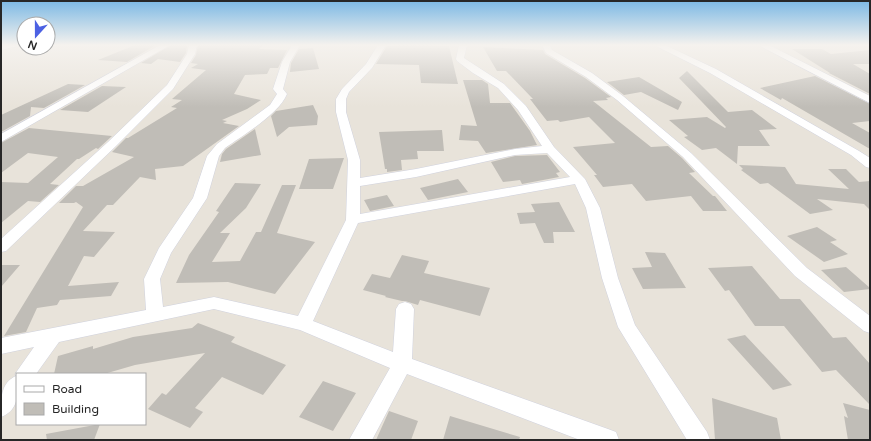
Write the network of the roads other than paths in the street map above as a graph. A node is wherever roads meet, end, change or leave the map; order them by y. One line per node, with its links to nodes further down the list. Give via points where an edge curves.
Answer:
1 (129, 66): 10 (street)
2 (183, 66): 16 (street, via 170,86 112,144)
3 (285, 66): 18 (street, via 278,89 282,94 274,107 221,146 213,156 200,198 164,252 152,279)
4 (370, 66): 14 (street, via 345,91 341,99 341,112 354,160)
5 (469, 66): 11 (street, via 502,86 522,108)
6 (573, 66): 20 (street, via 620,98 687,155 800,272)
7 (701, 66): 12 (street)
8 (802, 66): 9 (street)
9 (870, 100)
10 (1, 139)
11 (550, 149): 13 (street); 14 (street, via 515,152)
12 (870, 164)
13 (579, 179): 15 (street); 29 (street, via 593,208 610,278 627,327)
14 (354, 183): 15 (street)
15 (353, 220): 19 (street)
16 (1, 247)
17 (405, 309): 23 (street)
18 (155, 315): 19 (street, via 214,302); 21 (street)
19 (303, 324): 23 (street)
20 (870, 326)
21 (53, 336): 22 (street); 24 (street)
22 (1, 346)
23 (402, 364): 27 (street); 28 (street)
24 (26, 373)
25 (16, 386): 26 (street)
26 (1, 406)
27 (360, 440)
28 (608, 440)
29 (699, 440)

